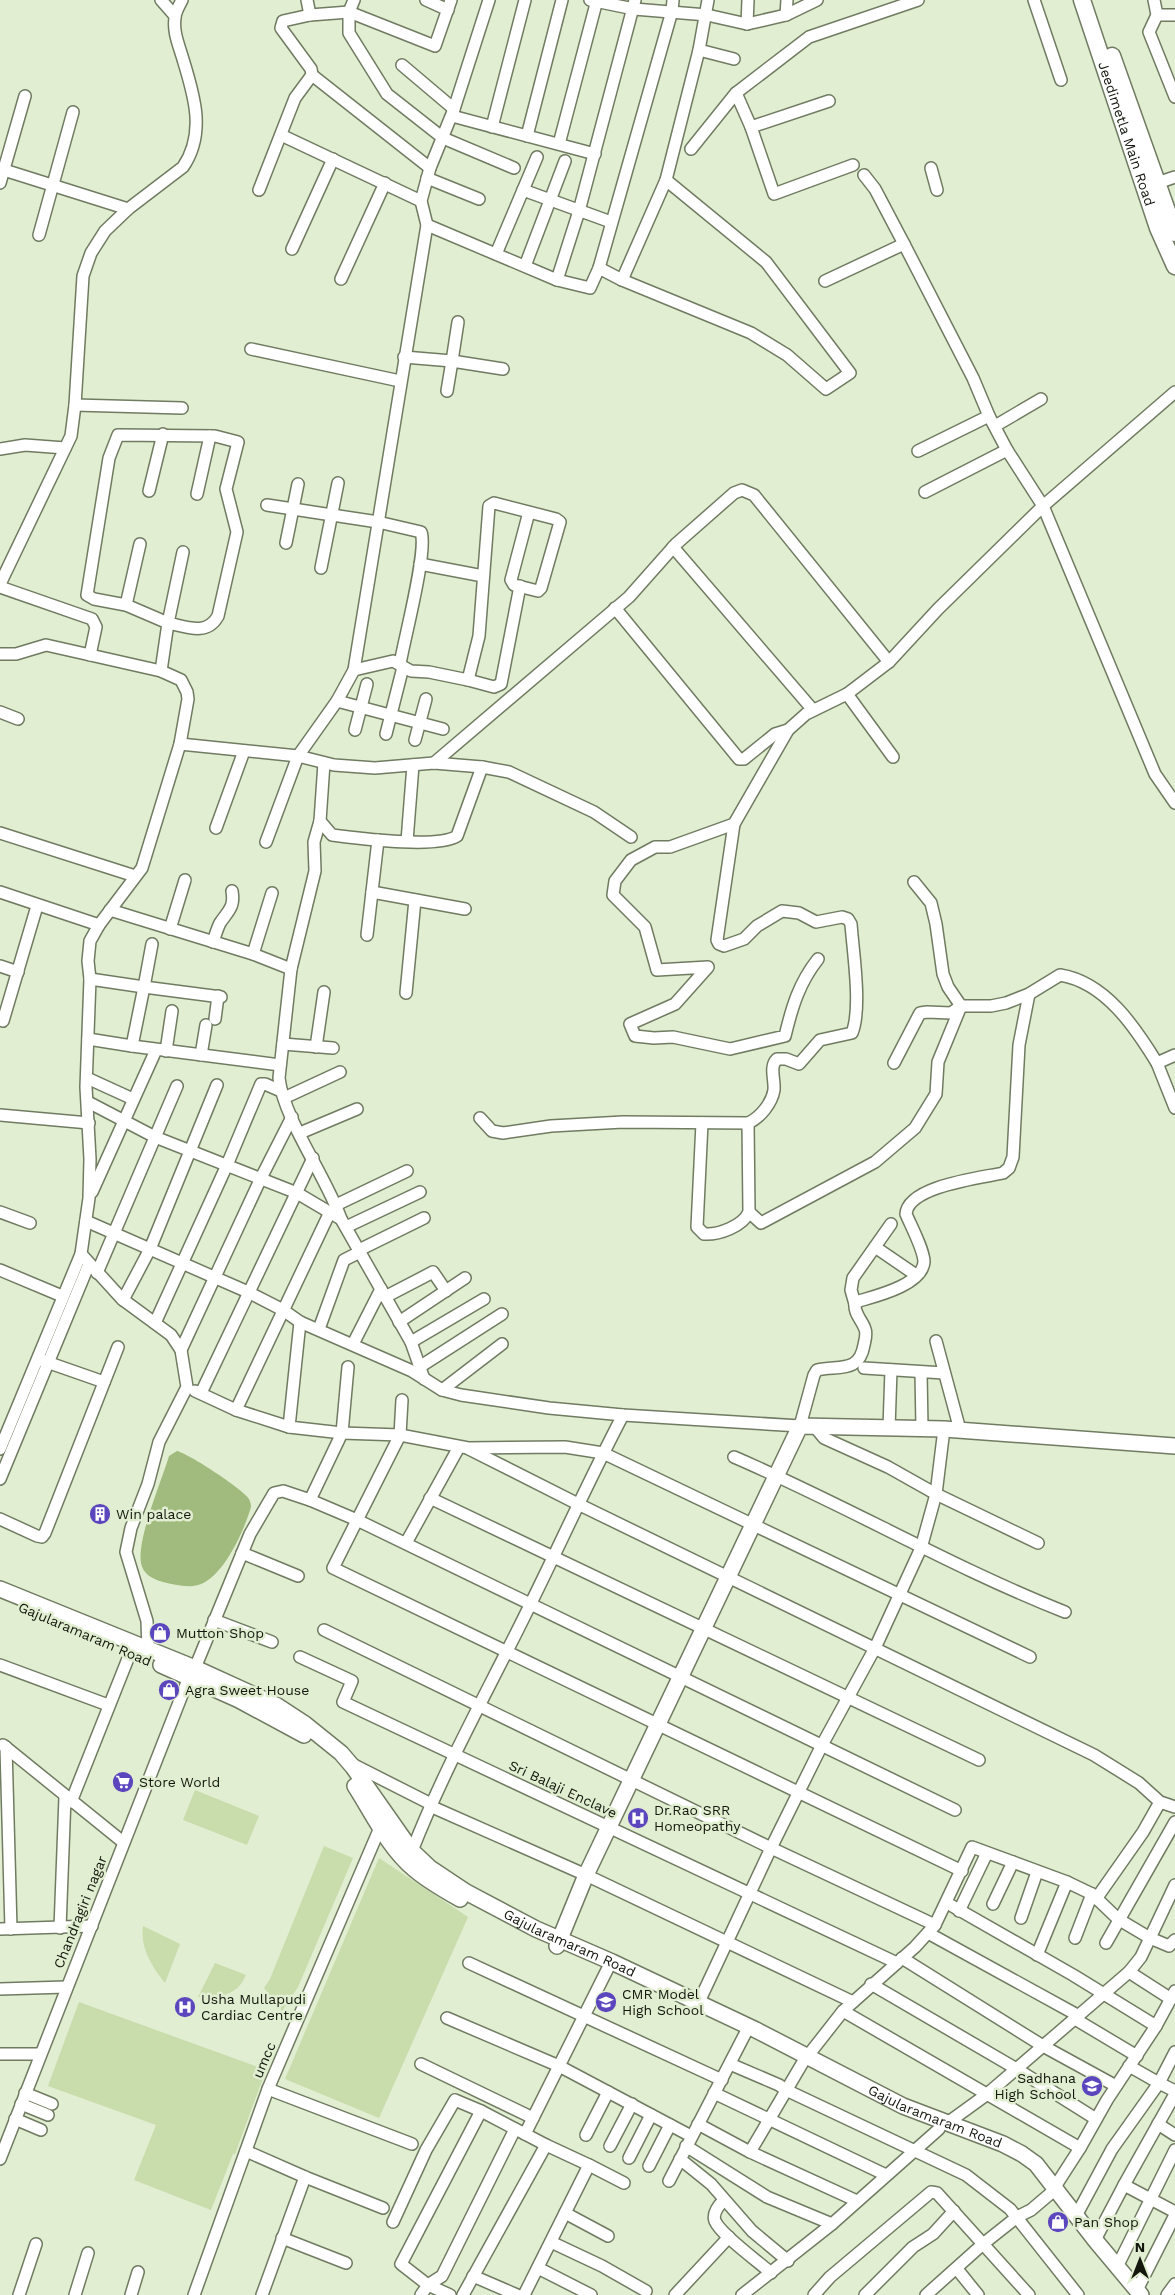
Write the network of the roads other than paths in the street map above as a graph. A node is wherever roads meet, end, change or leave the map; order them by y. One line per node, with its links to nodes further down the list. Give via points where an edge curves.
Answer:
1 (161, 0): 27 (street)
2 (182, 0): 27 (street)
3 (307, 0): 23 (street)
4 (354, 0): 22 (street)
5 (426, 0): 20 (street)
6 (488, 0): 40 (street)
7 (525, 0): 41 (street)
8 (562, 0): 44 (street)
9 (708, 0): 28 (street)
10 (748, 0): 29 (street)
11 (786, 0): 24 (street)
12 (817, 0): 24 (street)
13 (918, 0): 35 (street, via 809,37)
14 (1034, 0): 34 (street)
15 (1082, 0): 80 (main road, Jeedimetla Main Road, via 1158,228)
16 (1092, 0): 62 (main road, Jeedimetla Main Road)
17 (1154, 0): 25 (street)
18 (595, 1): 19 (street); 46 (street)
19 (635, 4): 21 (street); 48 (street)
20 (449, 5): 22 (street, via 435,46)
21 (672, 5): 28 (street); 72 (street)
22 (349, 12): 23 (street); 45 (street, via 349,33 387,94)
23 (310, 15): 33 (street, via 283,21 281,28 311,68)
24 (786, 15): 29 (street)
25 (1157, 15): 26 (street); 37 (street, via 1149,32)
26 (1175, 15)
27 (175, 16): 70 (street, via 174,31 193,92 198,127 184,167)
28 (707, 16): 29 (street); 30 (street)
29 (747, 24)
30 (699, 50): 31 (street); 59 (street)
31 (734, 59)
32 (402, 65): 40 (street)
33 (312, 75): 43 (street, via 295,98); 56 (street)
34 (1062, 80)
35 (736, 93): 42 (street); 47 (street)
36 (25, 96): 55 (street)
37 (1175, 97)
38 (829, 101): 42 (street)
39 (73, 112): 63 (street)
40 (453, 113): 41 (street); 45 (street)
41 (492, 127): 44 (street)
42 (751, 127): 52 (street, via 774,194)
43 (281, 135): 50 (street); 64 (street)
44 (527, 136): 46 (street)
45 (443, 138): 53 (street); 56 (street)
46 (559, 144): 48 (street)
47 (691, 150)
48 (595, 154): 71 (street)
49 (537, 158): 65 (street)
50 (333, 159): 61 (street); 77 (street)
51 (565, 161): 68 (street)
52 (853, 165)
53 (514, 168)
54 (931, 168): 66 (street)
55 (4, 170): 60 (street); 63 (street)
56 (429, 173): 67 (street); 69 (street)
57 (864, 176): 76 (street, via 875,189)
58 (1175, 177): 62 (street)
59 (666, 180): 84 (street); 84 (street, via 766,262 850,373 826,389 787,355 751,333)
60 (0, 183)
61 (385, 184): 69 (street); 82 (street)
62 (1157, 184): 74 (main road, Jeedimetla Main Road)
63 (53, 185): 70 (street); 75 (street)
64 (259, 190)
65 (523, 190): 68 (street); 78 (street)
66 (937, 190)
67 (479, 199)
68 (550, 200): 71 (street); 79 (street)
69 (421, 201): 73 (street)
70 (128, 209): 95 (street, via 104,231 83,276)
71 (579, 211): 72 (street); 83 (street)
72 (611, 222): 81 (street)
73 (427, 225): 78 (street); 88 (street)
74 (1175, 233)
75 (39, 235)
76 (904, 244): 85 (street); 97 (street)
77 (292, 249)
78 (496, 254): 79 (street)
79 (524, 266): 83 (street)
80 (1175, 266)
81 (600, 268): 83 (street, via 590,288); 84 (street)
82 (341, 279)
83 (557, 280)
84 (622, 280)
85 (825, 281)
86 (458, 322): 89 (street)
87 (251, 349): 91 (street)
88 (404, 357): 89 (street); 91 (street)
89 (452, 361): 90 (street); 92 (street)
90 (503, 369)
91 (400, 381): 114 (street)
92 (447, 391)
93 (1175, 392): 110 (street)
94 (1042, 398): 97 (street)
95 (76, 405): 96 (street); 100 (street, via 71,436)
96 (182, 408)
97 (992, 421): 102 (street); 103 (street)
98 (163, 434): 99 (street); 106 (street); 126 (street, via 118,435 109,458 87,594 94,599)
99 (210, 436): 108 (street); 128 (street, via 238,442 226,489 236,532 223,599 218,616 209,627 195,630)
100 (65, 448): 101 (street, via 25,445); 120 (street)
101 (0, 449)
102 (1007, 450): 107 (street); 110 (street)
103 (918, 451)
104 (338, 483): 113 (street)
105 (298, 484): 111 (street)
106 (149, 491)
107 (925, 492)
108 (197, 494)
109 (267, 505): 111 (street)
110 (1043, 506): 131 (street); 159 (street, via 1155,774)
111 (293, 509): 113 (street); 115 (street)
112 (528, 512): 123 (street, via 494,503 489,506); 125 (street, via 512,580); 125 (street, via 556,519 560,525 541,588 536,591)
113 (332, 515): 114 (street); 122 (street)
114 (378, 522): 121 (street, via 421,532); 133 (street)
115 (286, 542)
116 (140, 544): 126 (street)
117 (673, 547): 127 (street); 131 (street, via 734,493 749,492); 141 (street)
118 (183, 552): 128 (street)
119 (0, 557): 120 (street)
120 (12, 559): 124 (street)
121 (420, 564): 123 (street); 132 (street)
122 (320, 568)
123 (483, 576): 135 (street, via 479,636)
124 (0, 585): 130 (street, via 92,619 96,627)
125 (520, 586): 135 (street, via 501,684 494,687)
126 (126, 605): 128 (street)
127 (615, 608): 148 (street, via 739,759 744,759 775,734); 156 (street)
128 (168, 623): 134 (street)
129 (0, 654): 130 (street, via 16,654 46,645)
130 (90, 655): 134 (street)
131 (889, 662): 137 (street)
132 (401, 666): 133 (street, via 391,662); 135 (street, via 411,671); 143 (street)
133 (354, 670): 139 (street)
134 (161, 671): 151 (street, via 181,680 187,692)
135 (468, 680)
136 (367, 684): 140 (street)
137 (847, 694): 141 (street); 154 (street)
138 (426, 699): 145 (street)
139 (337, 701): 140 (street); 153 (street)
140 (361, 707): 143 (street); 147 (street)
141 (813, 710): 148 (street)
142 (0, 712): 144 (street)
143 (391, 715): 145 (street); 149 (street)
144 (18, 719)
145 (419, 722): 146 (street); 150 (street)
146 (442, 729)
147 (355, 730)
148 (788, 730): 161 (street)
149 (386, 734)
150 (415, 740)
151 (180, 744): 152 (street); 168 (street, via 142,868)
152 (244, 751): 153 (street); 162 (street)
153 (298, 756): 155 (street); 167 (street)
154 (893, 757)
155 (324, 763): 157 (street, via 375,768); 160 (street)
156 (434, 764): 157 (street); 158 (street)
157 (413, 765): 166 (street)
158 (482, 767): 164 (street, via 525,778 594,812); 166 (street, via 457,836 448,840)
159 (1175, 802)
160 (320, 821): 165 (street, via 332,835); 187 (street, via 314,842 315,872)
161 (734, 824): 185 (street, via 670,847 655,847 631,860 615,881 613,894 645,927 657,970 708,967 675,1004 630,1024 635,1036 673,1037 730,1049 785,1036 793,1003 806,974); 223 (street, via 719,944 724,946 744,939 757,926 782,911 799,913 816,922 842,917 851,924 855,981 852,1033 820,1040 799,1064 786,1058 777,1059 772,1067 773,1093 763,1111)
162 (216, 828)
163 (0, 833): 168 (street)
164 (631, 837)
165 (378, 840): 166 (street); 173 (street)
166 (407, 841)
167 (266, 842)
168 (135, 876): 177 (street)
169 (185, 880): 180 (street)
170 (914, 882): 194 (street, via 931,903 943,974)
171 (232, 891): 182 (street, via 231,910 222,920)
172 (0, 892): 176 (street)
173 (372, 892): 175 (street); 181 (street)
174 (272, 893): 184 (street)
175 (415, 900): 178 (street); 192 (street)
176 (37, 906): 179 (street); 188 (street)
177 (110, 910): 179 (street); 180 (street)
178 (465, 910)
179 (99, 925): 189 (street, via 90,941)
180 (170, 928): 182 (street)
181 (367, 935)
182 (213, 942): 184 (street)
183 (152, 944): 190 (street)
184 (253, 954): 187 (street)
185 (818, 960)
186 (0, 966): 188 (street)
187 (291, 969): 198 (street)
188 (18, 972): 196 (street)
189 (90, 979): 190 (street); 197 (street)
190 (144, 987): 199 (street); 203 (street, via 220,996)
191 (324, 992): 200 (street)
192 (406, 993)
193 (1029, 994): 194 (street, via 991,1006); 206 (street, via 1060,975 1073,977 1102,994 1118,1010); 250 (street, via 1019,1045 1013,1158 1009,1168 1003,1173 928,1190 908,1206 906,1214 924,1262)
194 (961, 1006): 205 (street, via 952,1013 920,1013); 236 (street, via 938,1062 936,1094 916,1128 875,1162 760,1223)
195 (172, 1011): 202 (street)
196 (3, 1020)
197 (88, 1039): 199 (street); 209 (street)
198 (283, 1044): 200 (street); 207 (street)
199 (132, 1046): 202 (street)
200 (316, 1047): 201 (street)
201 (333, 1048)
202 (161, 1050): 203 (street); 213 (street)
203 (202, 1055): 207 (street)
204 (1175, 1055): 206 (street)
205 (894, 1063)
206 (1157, 1063): 215 (street)
207 (280, 1065): 212 (street)
208 (340, 1072): 212 (street)
209 (87, 1078): 213 (street); 214 (street)
210 (217, 1085): 226 (street)
211 (177, 1086): 225 (street)
212 (283, 1094): 218 (street); 228 (street, via 261,1084)
213 (133, 1099): 220 (street)
214 (88, 1102): 220 (street); 221 (street)
215 (1175, 1108)
216 (357, 1109): 224 (street)
217 (0, 1115): 221 (street)
218 (292, 1117): 224 (street); 230 (street)
219 (480, 1118): 222 (street, via 492,1131 503,1133 551,1126 623,1122)
220 (123, 1122): 225 (street); 233 (street)
221 (89, 1123): 233 (street)
222 (702, 1123): 223 (street); 236 (street, via 697,1227 704,1234 711,1234 741,1223)
223 (748, 1124): 236 (street)
224 (300, 1133): 227 (street)
225 (155, 1137): 226 (street); 242 (street)
226 (190, 1151): 228 (street); 244 (street)
227 (313, 1158): 232 (street); 234 (street)
228 (227, 1165): 230 (street); 247 (street)
229 (407, 1171): 234 (street)
230 (261, 1178): 232 (street); 251 (street)
231 (420, 1192): 240 (street)
232 (296, 1193): 234 (street); 254 (street)
233 (89, 1198): 238 (street)
234 (333, 1209): 240 (street); 260 (street)
235 (0, 1212): 239 (street)
236 (749, 1212)
237 (424, 1218): 245 (street)
238 (86, 1221): 242 (street); 246 (street)
239 (30, 1223)
240 (344, 1223): 245 (street)
241 (891, 1224): 243 (street)
242 (113, 1234): 244 (street); 249 (street)
243 (875, 1247): 250 (street); 259 (street, via 853,1278 851,1290)
244 (150, 1250): 247 (street); 258 (street)
245 (359, 1251): 255 (street); 265 (street, via 344,1260)
246 (85, 1259): 249 (street); 256 (street); 272 (street)
247 (182, 1264): 251 (street); 264 (street)
248 (0, 1270): 256 (street)
249 (97, 1273): 258 (street)
250 (916, 1275): 259 (street, via 895,1290)
251 (215, 1278): 254 (street); 271 (street)
252 (465, 1278): 253 (street)
253 (446, 1291): 255 (street, via 433,1272); 263 (street)
254 (248, 1292): 260 (street); 283 (street)
255 (383, 1293): 263 (street); 268 (street)
256 (62, 1296): 272 (street)
257 (484, 1299): 267 (street)
258 (123, 1300): 264 (street)
259 (855, 1304): 287 (street, via 866,1333 863,1352 850,1367 817,1370)
260 (284, 1310): 262 (street); 285 (street)
261 (502, 1314): 273 (street)
262 (300, 1322): 265 (street); 288 (street)
263 (399, 1322): 267 (street)
264 (155, 1323): 271 (street, via 171,1335)
265 (319, 1329): 268 (street)
266 (936, 1341): 278 (street)
267 (412, 1342): 273 (street)
268 (353, 1344): 279 (street, via 412,1371)
269 (502, 1344): 282 (street)
270 (118, 1347): 280 (street)
271 (181, 1350): 281 (street)
272 (42, 1361): 280 (street); 297 (street); 301 (street)
273 (420, 1366): 279 (street)
274 (348, 1367): 293 (street)
275 (864, 1368): 276 (street)
276 (891, 1370): 277 (street); 289 (street)
277 (921, 1372): 278 (street); 290 (street)
278 (944, 1373): 292 (street)
279 (424, 1380): 282 (street)
280 (104, 1382): 306 (street, via 42,1537)
281 (187, 1387): 283 (street); 326 (street, via 159,1442 126,1552 147,1621)
282 (442, 1390): 286 (street, via 549,1408)
283 (201, 1393): 285 (street)
284 (402, 1400): 294 (street)
285 (236, 1410): 288 (street)
286 (623, 1415): 287 (street); 298 (street)
287 (807, 1426): 289 (main road); 300 (main road); 302 (street, via 824,1438)
288 (289, 1427): 293 (street)
289 (889, 1428): 290 (main road)
290 (922, 1428): 291 (main road)
291 (944, 1428): 292 (main road); 302 (street)
292 (960, 1430): 295 (main road)
293 (342, 1433): 294 (street); 304 (street)
294 (400, 1435): 296 (street); 307 (street)
295 (1175, 1446)
296 (463, 1447): 298 (street, via 565,1447); 303 (street); 305 (street)
297 (0, 1448)
298 (603, 1453): 305 (street); 308 (street)
299 (734, 1457): 300 (street)
300 (776, 1475): 308 (main road); 311 (street)
301 (0, 1480)
302 (936, 1494): 310 (street); 311 (street)
303 (430, 1498): 309 (street); 313 (street)
304 (310, 1500): 307 (street, Chandragiri nagar); 312 (street, Chandragiri nagar, via 284,1491 274,1494)
305 (578, 1504): 313 (street); 315 (street)
306 (0, 1519)
307 (357, 1520): 309 (street, Chandragiri nagar); 328 (street, via 333,1568)
308 (754, 1524): 315 (main road); 317 (street)
309 (406, 1543): 319 (street, Chandragiri nagar)
310 (1038, 1544)
311 (921, 1548): 317 (street); 320 (street)
312 (242, 1553): 314 (street); 321 (street, Chandragiri nagar)
313 (552, 1556): 319 (street); 322 (street)
314 (298, 1576)
315 (728, 1577): 322 (main road); 325 (street)
316 (0, 1589): 326 (main road, Gajularamaram Road)
317 (900, 1595): 325 (street); 330 (street)
318 (0, 1598): 327 (main road, Gajularamaram Road)
319 (529, 1603): 328 (street); 333 (street, Chandragiri nagar)
320 (1065, 1612)
321 (214, 1620): 324 (street); 332 (street, Chandragiri nagar)
322 (704, 1628): 333 (main road); 334 (street)
323 (324, 1630): 336 (street)
324 (272, 1642)
325 (875, 1648): 334 (street); 346 (street, via 1094,1755 1124,1772)
326 (148, 1649): 332 (main road, Gajularamaram Road)
327 (131, 1651): 332 (main road, Gajularamaram Road); 335 (street)
328 (507, 1652): 336 (street); 337 (street)
329 (300, 1657): 340 (street, Sri Balaji Enclave, via 352,1681 343,1702)
330 (1030, 1657)
331 (0, 1665): 335 (street)
332 (192, 1673): 342 (main road, Gajularamaram Road, via 276,1705 327,1741); 350 (main road, Gajularamaram Road, via 320,1747); 353 (street, Chandragiri nagar)
333 (681, 1676): 337 (main road); 339 (street, Chandragiri nagar)
334 (848, 1697): 339 (street); 341 (street)
335 (108, 1705): 345 (street)
336 (478, 1705): 340 (street); 343 (street)
337 (658, 1724): 343 (main road); 344 (street)
338 (3, 1745): 345 (street); 372 (street)
339 (822, 1745): 344 (street); 349 (street, Chandragiri nagar)
340 (455, 1755): 347 (street); 352 (street, Sri Balaji Enclave)
341 (979, 1760)
342 (349, 1762): 347 (street); 350 (main road, Gajularamaram Road)
343 (631, 1780): 352 (main road); 354 (street)
344 (799, 1792): 354 (street); 358 (street)
345 (68, 1799): 353 (street); 371 (street)
346 (1160, 1802): 348 (street); 364 (street, via 1143,1832)
347 (430, 1805): 355 (street); 360 (street)
348 (1175, 1807)
349 (955, 1810)
350 (383, 1821): 355 (main road, Gajularamaram Road); 377 (main road, Gajularamaram Road, via 413,1868 434,1884 464,1902); 412 (street, umcc)
351 (1175, 1822): 369 (street)
352 (608, 1827): 360 (main road); 363 (street, Sri Balaji Enclave)
353 (123, 1842): 370 (street, Chandragiri nagar)
354 (771, 1848): 363 (street); 373 (street)
355 (412, 1851): 377 (main road, Gajularamaram Road, via 430,1868 466,1892)
356 (987, 1853): 357 (street); 358 (street, via 972,1847); 367 (street)
357 (1013, 1862): 359 (street); 366 (street)
358 (962, 1871): 365 (street)
359 (1038, 1872): 361 (street); 368 (street)
360 (586, 1875): 377 (main road); 378 (street)
361 (1067, 1882): 364 (street); 380 (street)
362 (1175, 1885): 375 (street)
363 (750, 1894): 378 (street); 381 (street, Sri Balaji Enclave)
364 (1094, 1896): 369 (street); 374 (street)
365 (946, 1903): 367 (street); 373 (street)
366 (993, 1904)
367 (959, 1911): 380 (street)
368 (1021, 1918)
369 (1118, 1919): 375 (street); 379 (street)
370 (92, 1926): 371 (street); 386 (street, Chandragiri nagar)
371 (60, 1928): 372 (street)
372 (6, 1929)
373 (932, 1929): 381 (street); 394 (street)
374 (1075, 1938)
375 (1150, 1938): 376 (street, via 1169,1946); 384 (street)
376 (1175, 1940)
377 (558, 1942): 383 (main road, Gajularamaram Road); 391 (main road, Gajularamaram Road)
378 (727, 1943): 390 (street); 391 (street)
379 (1106, 1943)
380 (1037, 1955): 388 (street)
381 (899, 1960): 385 (street); 398 (street, Sri Balaji Enclave)
382 (469, 1963): 393 (street)
383 (608, 1968): 393 (street); 397 (main road, Gajularamaram Road)
384 (1129, 1972): 388 (street); 389 (street)
385 (871, 1984): 390 (street); 408 (street)
386 (66, 1987): 387 (street); 401 (street, Chandragiri nagar)
387 (0, 1989)
388 (1104, 1995): 394 (street); 396 (street)
389 (1173, 1995): 396 (street)
390 (854, 2002): 392 (street)
391 (698, 2004): 403 (main road, Gajularamaram Road)
392 (843, 2010): 403 (street); 417 (street)
393 (584, 2016): 406 (street); 409 (street)
394 (1077, 2017): 398 (street); 402 (street)
395 (448, 2018): 406 (street)
396 (1156, 2026): 402 (street)
397 (746, 2032): 403 (main road, Gajularamaram Road); 405 (street)
398 (1043, 2046): 408 (street); 411 (street, Sri Balaji Enclave)
399 (1175, 2052): 410 (street)
400 (0, 2054): 401 (street)
401 (40, 2054): 418 (street, Chandragiri nagar)
402 (1137, 2056): 407 (street)
403 (806, 2059): 413 (street); 429 (main road, Gajularamaram Road)
404 (420, 2064): 422 (street)
405 (730, 2064): 409 (street); 413 (street)
406 (559, 2066): 414 (street); 422 (street)
407 (1129, 2066): 410 (street); 411 (street)
408 (1015, 2068): 417 (street); 424 (street)
409 (722, 2080): 415 (street)
410 (1159, 2083): 416 (street); 460 (street, via 1112,2149)
411 (1116, 2086): 424 (street)
412 (268, 2089): 434 (street); 439 (street, umcc)
413 (786, 2090): 425 (street); 440 (street)
414 (608, 2092): 419 (street); 433 (street)
415 (714, 2093): 425 (street); 426 (street)
416 (1175, 2093): 427 (street)
417 (986, 2095): 429 (street); 437 (street)
418 (23, 2099): 420 (street); 423 (street, Chandragiri nagar)
419 (624, 2107): 428 (street); 436 (street)
420 (50, 2110)
421 (481, 2111): 431 (street); 462 (street, via 455,2100 426,2150); 481 (street, via 401,2264)
422 (533, 2118): 431 (street)
423 (15, 2119): 430 (street); 443 (street, Chandragiri nagar)
424 (1096, 2119): 437 (street)
425 (769, 2120): 441 (street); 447 (street)
426 (698, 2124): 428 (street); 441 (street)
427 (1158, 2124): 432 (street); 451 (street)
428 (664, 2126): 442 (street); 444 (street); 446 (street); 463 (street, via 767,2197)
429 (943, 2126): 440 (street); 452 (main road, Gajularamaram Road, via 1003,2144 1022,2154 1036,2164)
430 (41, 2130)
431 (520, 2132): 435 (street); 481 (street, via 442,2276)
432 (1175, 2134)
433 (586, 2135)
434 (412, 2144)
435 (546, 2145): 445 (street); 479 (street)
436 (610, 2146)
437 (1080, 2148): 452 (street)
438 (1175, 2150): 453 (street)
439 (246, 2151): 448 (street); 488 (street, umcc)
440 (914, 2151): 447 (street); 461 (street, via 966,2175)
441 (750, 2152): 455 (street)
442 (629, 2158)
443 (0, 2159)
444 (680, 2159): 449 (street); 454 (street, via 711,2184)
445 (589, 2165): 450 (street); 458 (street)
446 (649, 2166)
447 (886, 2175): 455 (street)
448 (305, 2178): 456 (street); 466 (street)
449 (669, 2181)
450 (624, 2183)
451 (1124, 2185): 453 (street); 467 (street)
452 (1053, 2190): 460 (main road, Gajularamaram Road); 461 (street); 484 (main road, Gajularamaram Road)
453 (1150, 2198): 459 (street); 474 (street)
454 (724, 2200): 465 (street, via 714,2215 715,2222); 472 (street, via 752,2231)
455 (857, 2201): 463 (street)
456 (383, 2208)
457 (954, 2211): 470 (street); 498 (street, via 937,2193 928,2194 830,2277); 499 (street)
458 (565, 2213): 464 (street); 468 (street)
459 (1175, 2213): 484 (street)
460 (1076, 2216): 467 (main road, Gajularamaram Road)
461 (1018, 2217): 470 (street); 503 (street)
462 (393, 2222)
463 (832, 2224): 472 (street)
464 (608, 2236)
465 (729, 2237): 478 (street); 496 (street)
466 (282, 2238): 473 (street); 489 (street)
467 (1095, 2240): 474 (main road, Gajularamaram Road)
468 (551, 2242): 475 (street); 482 (street)
469 (36, 2244): 485 (street)
470 (983, 2244): 476 (street); 502 (street)
471 (88, 2253): 486 (street)
472 (788, 2261): 478 (street)
473 (346, 2263)
474 (1117, 2267): 484 (main road, Gajularamaram Road)
475 (538, 2268): 494 (street); 495 (street)
476 (957, 2269): 500 (street); 501 (street)
477 (138, 2272): 487 (street)
478 (771, 2273): 483 (street)
479 (473, 2276): 492 (street); 493 (street)
480 (1175, 2284): 504 (street)
481 (428, 2285): 490 (street); 491 (street)
482 (646, 2291)
483 (755, 2291): 497 (street)
484 (1136, 2293)
485 (19, 2295)
486 (75, 2295)
487 (131, 2295)
488 (194, 2295)
489 (262, 2295)
490 (421, 2295)
491 (450, 2295)
492 (463, 2295)
493 (517, 2295)
494 (524, 2295)
495 (591, 2295)
496 (675, 2295)
497 (742, 2295)
498 (814, 2295)
499 (865, 2295)
500 (926, 2295)
501 (978, 2295)
502 (1029, 2295)
503 (1078, 2295)
504 (1167, 2295)

